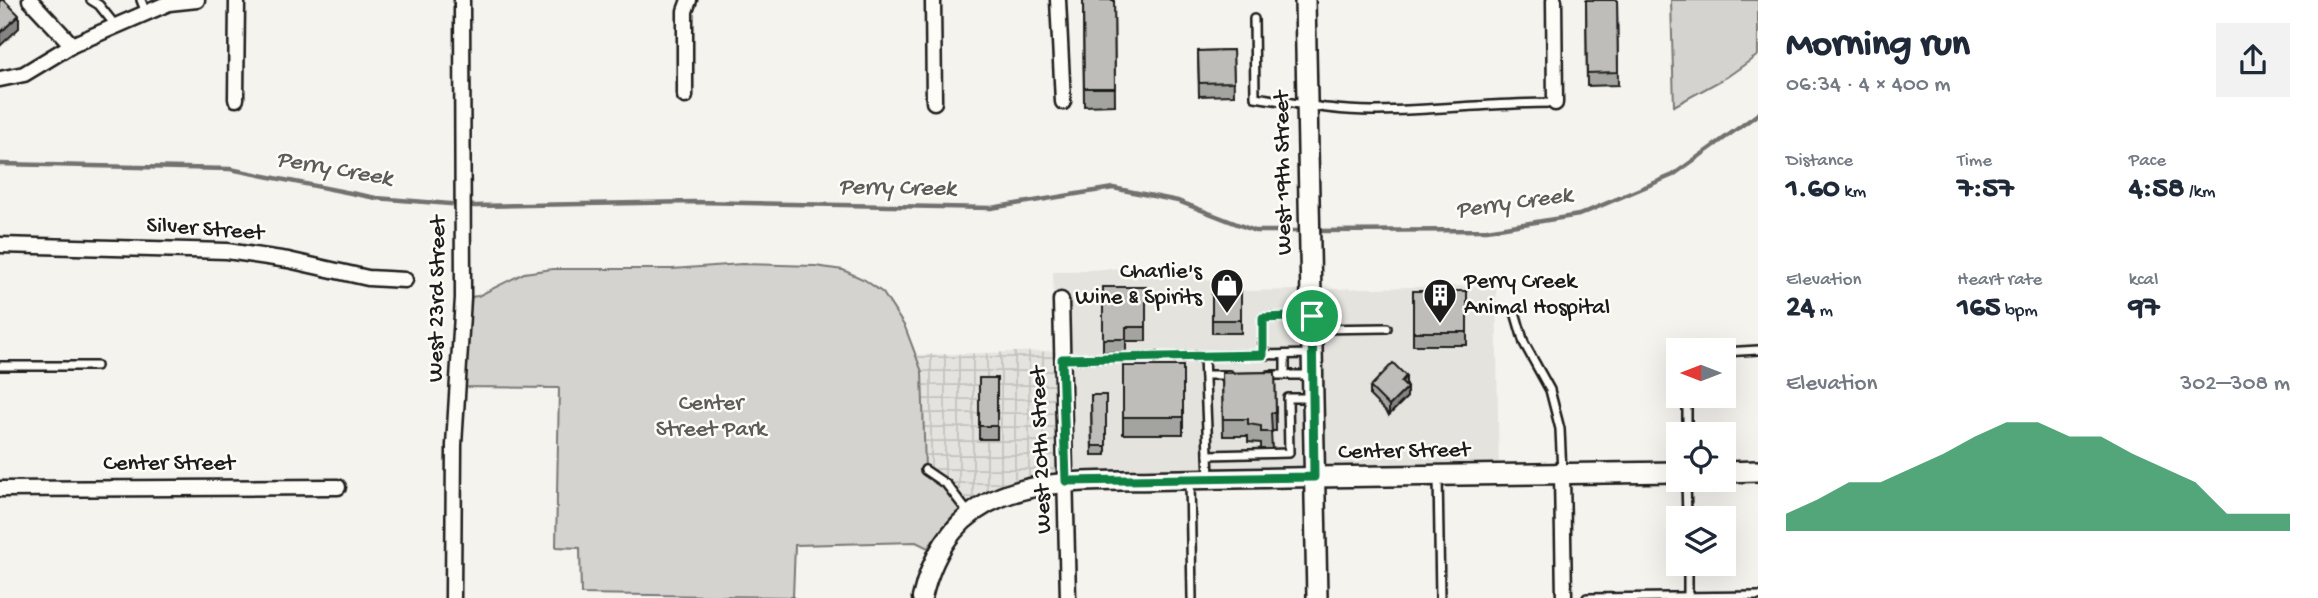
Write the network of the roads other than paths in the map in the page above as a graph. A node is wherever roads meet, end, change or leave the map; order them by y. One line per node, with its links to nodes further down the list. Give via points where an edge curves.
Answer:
1 (30, 0): 14 (street)
2 (91, 0): 13 (lane)
3 (197, 0): 11 (street)
4 (237, 0): 17 (street)
5 (462, 0): 60 (street, West 23rd Street, via 463,288 454,445)
6 (689, 0): 16 (street, via 685,11)
7 (933, 0): 18 (street)
8 (1058, 0): 19 (street)
9 (1305, 0): 21 (main road, West 19th Street)
10 (1554, 0): 20 (street)
11 (144, 7): 13 (street)
12 (1254, 19): 21 (lane, via 1255,97)
13 (116, 26): 14 (street)
14 (72, 45): 15 (street, via 24,74)
15 (0, 79)
16 (685, 96)
17 (236, 99)
18 (934, 102)
19 (1063, 102)
20 (1555, 103): 21 (lane, via 1375,111)
21 (1308, 105): 26 (main road, West 19th Street)
22 (0, 245): 23 (street, Silver Street, via 227,251 368,278)
23 (405, 280)
24 (1061, 300): 34 (street, West 20th Street)
25 (1515, 312): 48 (lane, via 1524,343 1550,390 1560,429)
26 (1312, 322): 27 (lane); 30 (main road, West 19th Street); 31 (lane, via 1263,318)
27 (1387, 328)
28 (1758, 350): 29 (lane)
29 (1736, 351)
30 (1312, 354): 32 (lane); 40 (main road, West 19th Street)
31 (1263, 355): 32 (lane); 33 (lane)
32 (1285, 355): 39 (lane)
33 (1204, 356): 34 (lane); 41 (lane)
34 (1062, 359): 53 (street, West 20th Street)
35 (0, 366): 36 (lane)
36 (96, 366)
37 (1232, 375): 41 (lane)
38 (1258, 375): 39 (lane)
39 (1285, 375): 40 (lane)
40 (1313, 375): 42 (main road, West 19th Street)
41 (1205, 376): 43 (lane)
42 (1314, 398): 43 (lane, via 1288,398 1289,453); 50 (main road, West 19th Street)
43 (1208, 455): 51 (lane)
44 (925, 470): 56 (lane, via 947,485)
45 (1758, 471): 47 (main road)
46 (1666, 472): 48 (main road, Center Street)
47 (1736, 472)
48 (1562, 474): 49 (main road, Center Street); 66 (street)
49 (1438, 476): 50 (main road, Center Street); 65 (lane)
50 (1314, 477): 51 (street, Center Street); 64 (main road, West 19th Street)
51 (1209, 479): 52 (street, Center Street)
52 (1190, 480): 53 (street, Center Street); 63 (lane)
53 (1066, 481): 56 (street, Center Street, via 1018,489); 62 (street, West 20th Street)
54 (338, 487): 55 (street, Center Street)
55 (0, 489)
56 (971, 515): 61 (street, Center Street, via 937,557)
57 (1688, 576): 59 (lane)
58 (1758, 596): 59 (lane)
59 (1688, 597): 67 (lane)
60 (453, 598)
61 (922, 598)
62 (1068, 598)
63 (1192, 598)
64 (1317, 598)
65 (1440, 598)
66 (1564, 598)
67 (1587, 598)

